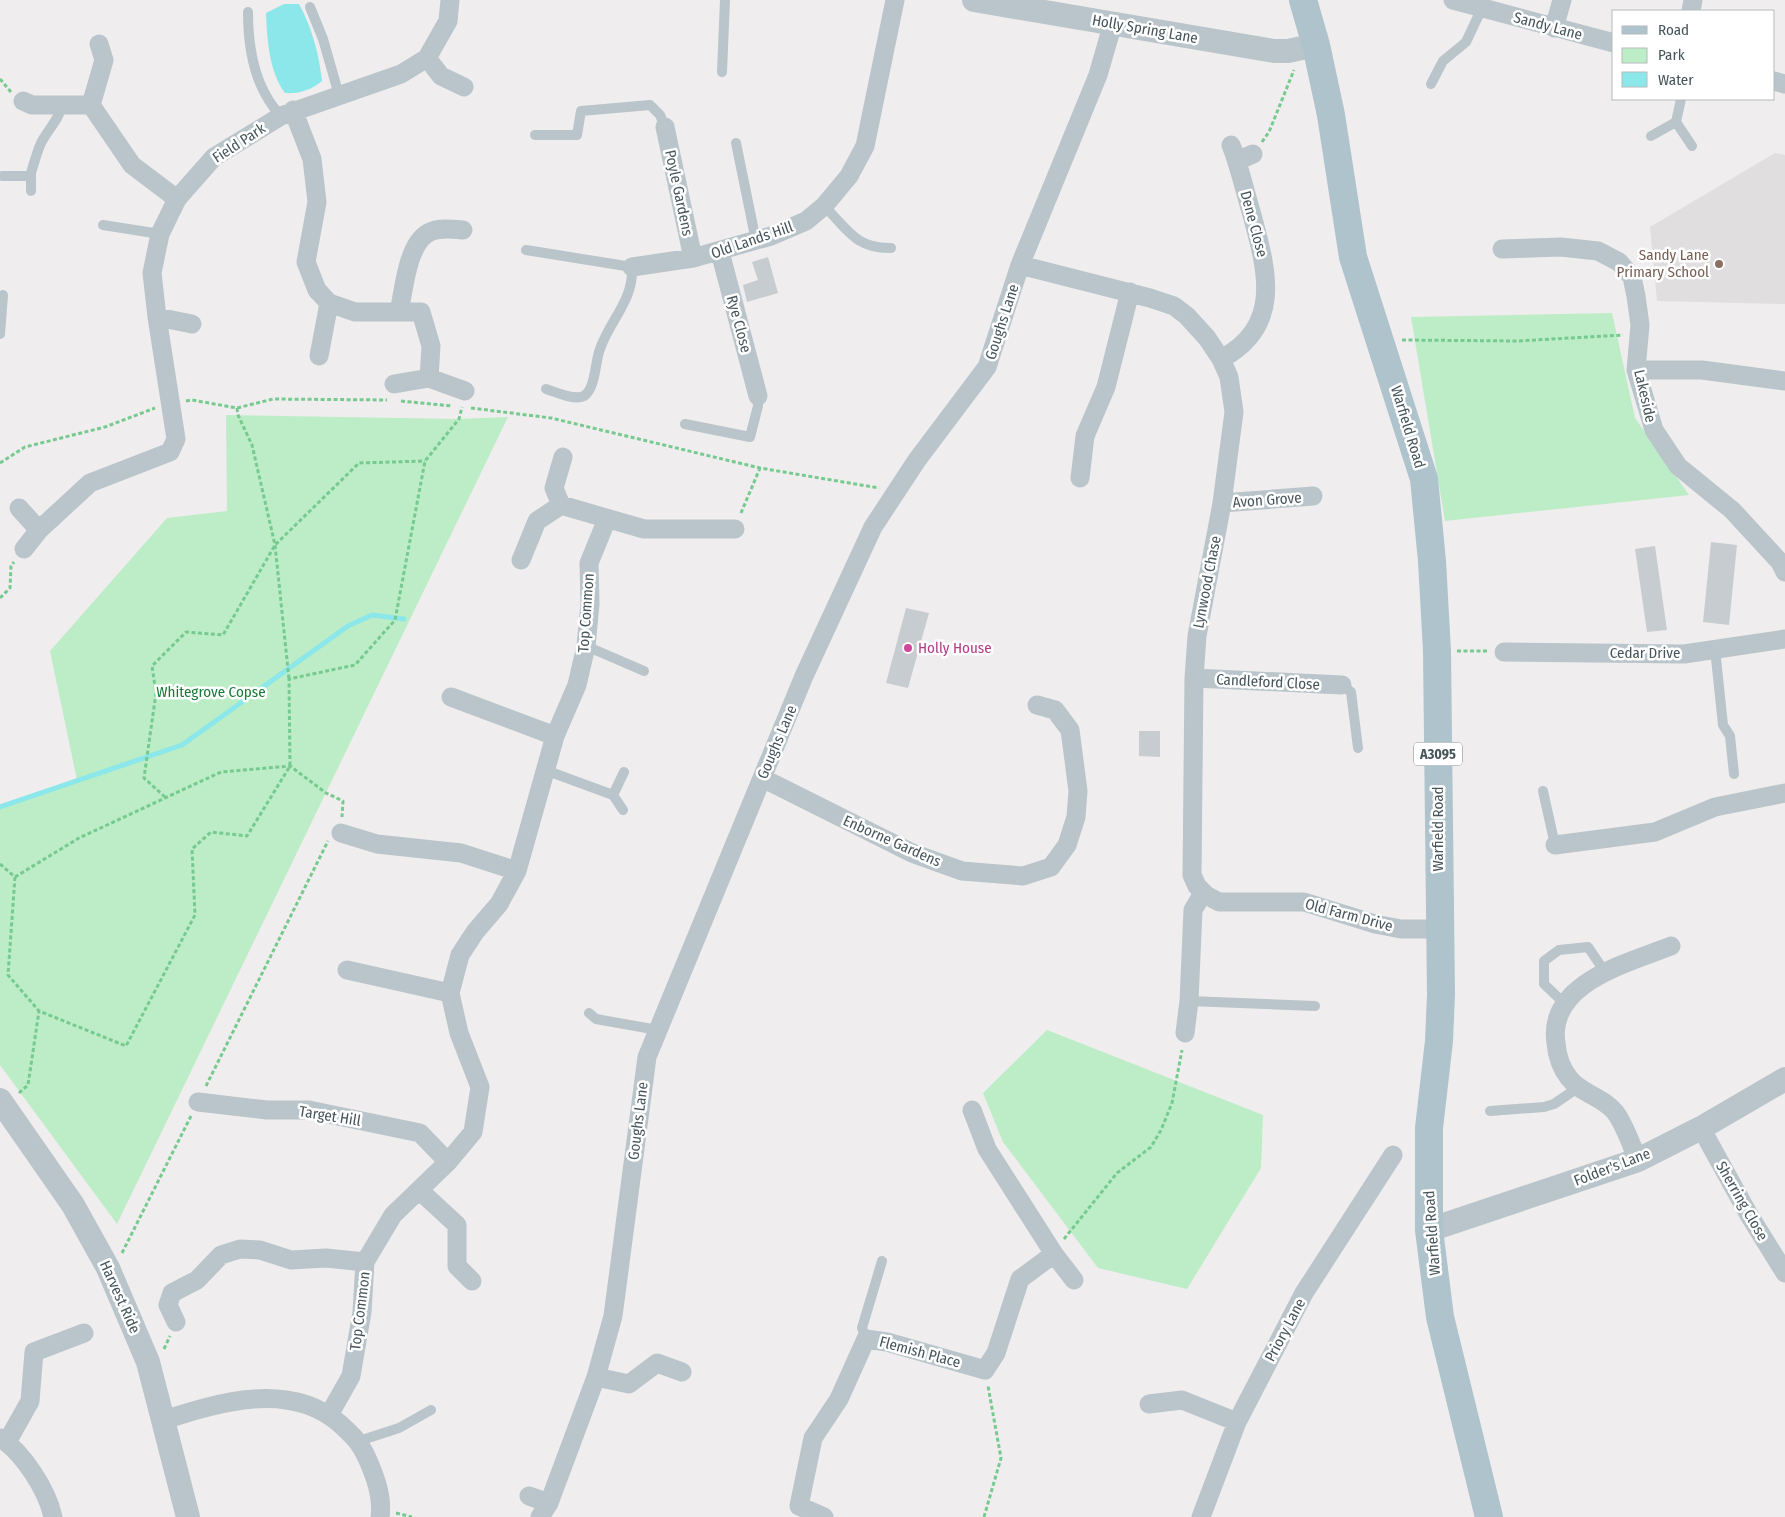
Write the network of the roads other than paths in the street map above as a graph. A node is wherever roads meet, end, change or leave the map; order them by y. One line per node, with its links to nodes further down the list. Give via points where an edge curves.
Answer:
1 (450, 0): 16 (street, Field Park, via 448,21)
2 (725, 0): 17 (lane)
3 (896, 0): 37 (street, Old Lands Hill, via 865,146 849,176)
4 (974, 0): 11 (street, Holly Spring Lane)
5 (1302, 0): 15 (main road, Warfield Road / A3095)
6 (1453, 0): 9 (street, Sandy Lane)
7 (1562, 0): 12 (street)
8 (310, 7): 20 (lane)
9 (1482, 8): 12 (street, Sandy Lane); 18 (lane, via 1466,42 1443,61)
10 (248, 12): 25 (lane, via 250,48 257,75 266,98)
11 (1112, 23): 15 (street, Holly Spring Lane); 47 (street, Goughs Lane, via 1098,75)
12 (1554, 28): 13 (street, Sandy Lane)
13 (1612, 42)
14 (99, 44): 24 (street, via 104,60)
15 (1306, 54): 101 (main road, Warfield Road / A3095, via 1331,115 1353,257 1424,479 1437,651)
16 (427, 58): 19 (street, via 441,76); 20 (street, Field Park, via 401,74)
17 (722, 72)
18 (1431, 84)
19 (464, 87)
20 (339, 95): 25 (street, Field Park)
21 (1680, 100): 26 (lane)
22 (23, 101): 23 (street, via 32,105)
23 (62, 105): 24 (street); 33 (lane, via 60,117 50,126 41,143)
24 (90, 105): 36 (street, via 132,165)
25 (287, 113): 36 (street, Field Park, via 214,157); 51 (street, via 312,159 317,202 306,262 317,290)
26 (1676, 122): 29 (lane); 31 (lane)
27 (665, 127): 28 (lane, via 660,115 650,105 638,104 581,111 577,135); 46 (street, Poyle Gardens)
28 (535, 135)
29 (1651, 136)
30 (736, 142): 41 (lane)
31 (1692, 146)
32 (1240, 154): 57 (street, Dene Close, via 1265,263 1266,303 1254,333 1242,346)
33 (31, 173): 34 (lane, via 28,176); 35 (lane)
34 (2, 176)
35 (31, 191)
36 (177, 199): 40 (street, Field Park)
37 (824, 206): 41 (street, Old Lands Hill, via 806,221); 42 (lane, via 847,232 863,243 874,249)
38 (104, 225): 40 (lane)
39 (463, 230): 52 (street, via 442,229 428,233 412,250)
40 (160, 234): 53 (street, Field Park, via 152,273)
41 (756, 241): 45 (street, Old Lands Hill)
42 (891, 248)
43 (1502, 249): 58 (street, Lakeside, via 1560,247 1598,251 1619,262 1632,277 1640,334)
44 (526, 250): 48 (lane)
45 (720, 252): 46 (street, Old Lands Hill); 63 (street, Rye Close)
46 (693, 258): 48 (street, Old Lands Hill)
47 (1020, 265): 49 (street, Lynwood Chase); 92 (street, Goughs Lane, via 987,367 894,492 873,527 804,676)
48 (632, 267): 62 (lane, via 633,280 624,306 601,345 591,387 586,394 573,397)
49 (1130, 292): 57 (street, Lynwood Chase, via 1174,306 1207,338); 67 (street, via 1106,387 1085,436)
50 (3, 295): 55 (lane)
51 (329, 303): 52 (street, via 354,312); 56 (street)
52 (399, 312): 59 (street, via 421,312 431,346)
53 (157, 317): 54 (street); 74 (street, Field Park, via 176,439 170,452 90,483)
54 (192, 324)
55 (0, 334)
56 (319, 356)
57 (1221, 359): 69 (street, Lynwood Chase, via 1229,377 1234,412)
58 (1636, 370): 60 (street, via 1702,370); 77 (street, Lakeside, via 1654,430 1678,466 1732,510)
59 (429, 378): 61 (street); 64 (street)
60 (1785, 381)
61 (394, 384)
62 (546, 389)
63 (758, 396): 65 (lane, via 750,437)
64 (464, 399)
65 (685, 424)
66 (563, 457): 70 (street, via 554,488)
67 (1080, 478)
68 (1313, 496): 69 (street, Avon Grove)
69 (1222, 503): 83 (street, Lynwood Chase, via 1197,636)
70 (561, 506): 72 (street); 76 (street, via 537,521)
71 (19, 508): 74 (street)
72 (607, 519): 73 (street, via 644,529); 79 (street, Top Common, via 589,563)
73 (735, 529)
74 (40, 530): 75 (street, Field Park)
75 (24, 549)
76 (521, 560)
77 (1783, 564)
78 (1785, 639): 80 (street, Cedar Drive)
79 (586, 646): 82 (lane); 87 (street, Top Common, via 576,685)
80 (1715, 649): 81 (street, Cedar Drive, via 1684,654); 91 (lane, via 1723,725 1730,736)
81 (1504, 652)
82 (644, 671)
83 (1194, 678): 84 (street, Candleford Close); 100 (street, Lynwood Chase, via 1192,875)
84 (1342, 686): 88 (lane, via 1351,692)
85 (451, 697): 87 (street)
86 (1037, 705): 92 (street, Enborne Gardens, via 1055,710 1070,730 1078,790 1076,817 1067,845 1051,867 1023,876 962,871 912,854)
87 (555, 736): 89 (street, Top Common)
88 (1358, 748)
89 (545, 770): 95 (lane); 99 (street, Top Common)
90 (624, 772): 95 (lane)
91 (1734, 774)
92 (762, 778): 110 (street, Goughs Lane)
93 (1543, 791): 98 (lane)
94 (1785, 793): 98 (street, via 1716,807 1656,832)
95 (613, 795): 96 (lane)
96 (623, 810)
97 (340, 832): 99 (street, via 377,844 461,853)
98 (1555, 846)
99 (516, 871): 105 (street, Top Common, via 499,904 460,955)
100 (1203, 893): 101 (street, Old Farm Drive, via 1219,902 1304,902 1375,924 1401,929); 106 (street, via 1193,910)
101 (1439, 929): 123 (main road, Warfield Road / A3095, via 1441,995 1429,1128)
102 (1671, 946): 104 (street)
103 (347, 970): 105 (street)
104 (1604, 972): 107 (street, via 1578,987); 107 (lane, via 1588,946 1559,950 1544,960 1544,984)
105 (450, 992): 121 (street, Top Common, via 459,1033 480,1088 473,1132)
106 (1189, 1001): 108 (lane); 111 (street)
107 (1565, 1004): 113 (street, via 1554,1031 1558,1056 1569,1078)
108 (1315, 1006)
109 (588, 1013): 110 (lane, via 596,1019)
110 (658, 1030): 134 (street, Goughs Lane, via 647,1057 613,1316)
111 (1185, 1033)
112 (1785, 1079): 118 (street, Folder's Lane)
113 (1579, 1087): 117 (lane, via 1544,1107); 120 (street, via 1614,1111)
114 (10, 1095): 138 (street, Harvest Ride, via 108,1268 148,1362)
115 (198, 1102): 121 (street, Target Hill, via 267,1110 310,1110 420,1133)
116 (972, 1110): 124 (street, via 987,1149)
117 (1490, 1111)
118 (1701, 1128): 120 (street, Folder's Lane); 127 (street, Sherring Close)
119 (1393, 1155): 139 (street, Priory Lane, via 1304,1293)
120 (1638, 1160): 123 (street, Folder's Lane)
121 (448, 1162): 122 (street, Top Common)
122 (420, 1191): 126 (street, Top Common, via 393,1215); 129 (street, via 458,1225 457,1266)
123 (1429, 1230): 150 (main road, Warfield Road / A3095, via 1440,1317)
124 (1054, 1254): 128 (street); 132 (street, Flemish Place, via 1020,1279 996,1352 986,1370)
125 (882, 1261): 132 (lane, via 862,1328)
126 (366, 1262): 130 (street, via 326,1258 292,1260 260,1250 240,1249 222,1255 197,1280 172,1293 168,1305); 137 (street, Top Common, via 352,1376)
127 (1785, 1273)
128 (1074, 1280)
129 (472, 1281)
130 (176, 1322)
131 (84, 1333): 140 (street, via 34,1352 30,1402)
132 (866, 1339): 144 (street, Flemish Place, via 839,1399 813,1438)
133 (682, 1372): 134 (street, via 657,1363 629,1384)
134 (596, 1377): 143 (street, Goughs Lane)
135 (1149, 1404): 139 (street, via 1182,1400)
136 (430, 1410): 141 (lane, via 399,1428)
137 (329, 1415): 138 (street, via 298,1402 262,1398 214,1404); 141 (street)
138 (164, 1420): 146 (street, Harvest Ride)
139 (1237, 1422): 149 (street, Priory Lane)
140 (4, 1440): 145 (street, via 30,1468)
141 (359, 1441): 147 (street, via 376,1477)
142 (529, 1496): 143 (street, Goughs Lane)
143 (544, 1510)
144 (793, 1511): 148 (street)
145 (53, 1517)
146 (188, 1517)
147 (380, 1517)
148 (824, 1517)
149 (1201, 1517)
150 (1489, 1517)

